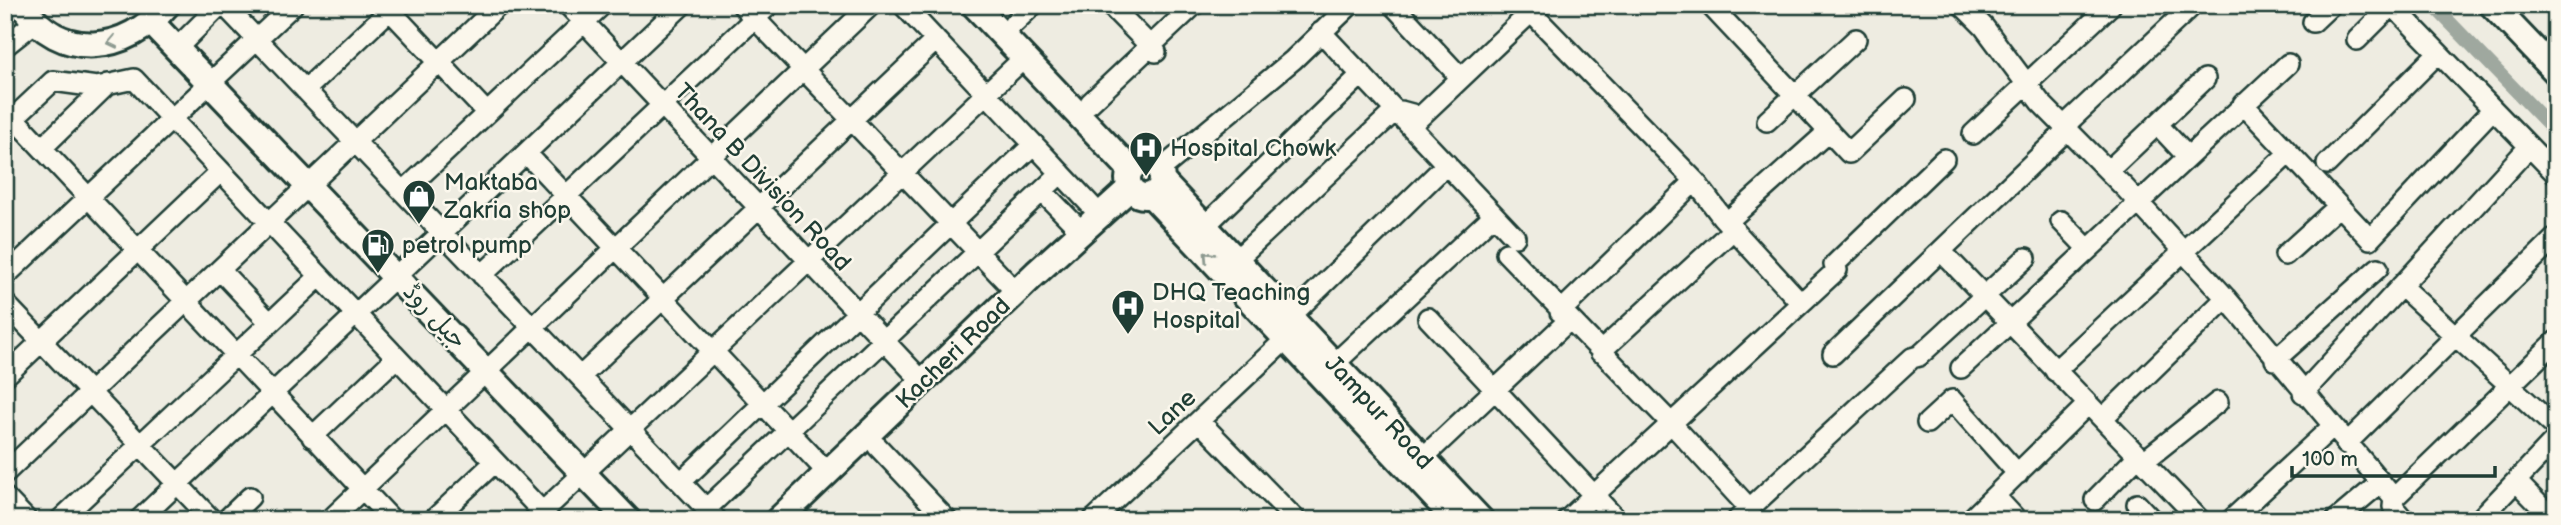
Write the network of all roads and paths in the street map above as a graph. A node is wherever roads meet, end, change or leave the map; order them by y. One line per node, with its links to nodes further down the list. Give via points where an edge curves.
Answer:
1 (222, 5): 31 (street); 36 (street)
2 (293, 5): 31 (street)
3 (499, 5): 40 (street)
4 (568, 5): 29 (street, Thana B Division Road)
5 (602, 5): 29 (street)
6 (682, 5): 41 (street)
7 (871, 5): 43 (street)
8 (903, 5): 33 (street)
9 (974, 5): 39 (main road, Jampur Road)
10 (1033, 5): 27 (street)
11 (1111, 5): 37 (street)
12 (1194, 5): 37 (street)
13 (1393, 5): 46 (street)
14 (1710, 5): 53 (street)
15 (1962, 5): 50 (street)
16 (2111, 5): 50 (street)
17 (2193, 5): 66 (street)
18 (2331, 5): 28 (street)
19 (2392, 5): 34 (street); 38 (street)
20 (2492, 5): 44 (main road)
21 (1347, 6): 30 (street)
22 (390, 7): 40 (street); 51 (street)
23 (1527, 9): 46 (street); 86 (street)
24 (755, 10): 43 (street); 57 (street)
25 (28, 14): 26 (main road, one-way to 25, via 130,38 104,44 78,43); 35 (street)
26 (159, 14): 36 (main road, جیل روڈ)
27 (1006, 14): 55 (main road, Jampur Road)
28 (2313, 22)
29 (584, 23): 41 (street, Thana B Division Road); 60 (street)
30 (1321, 32): 45 (street); 85 (street)
31 (257, 39): 48 (street); 51 (street)
32 (1856, 39): 53 (street)
33 (936, 40): 52 (street); 63 (street)
34 (2357, 40)
35 (5, 46)
36 (176, 49): 48 (main road, جیل روڈ)
37 (1154, 50): 55 (street)
38 (2438, 53): 59 (street); 78 (street)
39 (1024, 58): 52 (street); 85 (main road, Jampur Road)
40 (439, 62): 60 (street); 69 (street)
41 (621, 62): 57 (street, Thana B Division Road); 73 (street)
42 (2288, 64): 56 (street)
43 (805, 71): 63 (street); 76 (street)
44 (2556, 72)
45 (1362, 74): 58 (street); 97 (street)
46 (1461, 78): 58 (street, via 1418,119)
47 (2205, 79): 65 (street)
48 (210, 83): 62 (street); 87 (main road, جیل روڈ)
49 (108, 85): 61 (street, via 53,80); 62 (street, via 134,79); 71 (street)
50 (2027, 85): 66 (street); 68 (street)
51 (305, 90): 69 (street)
52 (986, 93): 70 (street); 81 (street)
53 (1795, 95): 64 (street); 67 (street)
54 (1906, 99): 67 (street, via 1849,153)
55 (1090, 103): 85 (main road, Jampur Road)
56 (2243, 104): 74 (street); 75 (street)
57 (662, 106): 76 (street, Thana B Division Road); 90 (street)
58 (1396, 110): 79 (street); 114 (street)
59 (2492, 110): 72 (street); 93 (street, via 2370,239)
60 (487, 113): 89 (street)
61 (8, 118): 71 (street)
62 (171, 120): 82 (street); 91 (street)
63 (852, 120): 81 (street); 94 (street)
64 (1767, 121)
65 (2157, 124): 75 (street); 80 (street)
66 (2065, 128): 80 (street); 108 (street)
67 (1829, 131): 101 (street)
68 (1973, 134)
69 (355, 142): 87 (street); 89 (street)
70 (1034, 144): 83 (street); 99 (street)
71 (41, 148): 91 (street)
72 (2528, 148): 84 (street); 121 (street)
73 (526, 153): 90 (street); 102 (street)
74 (2288, 153): 93 (street); 110 (street)
75 (2187, 156): 92 (street)
76 (712, 158): 94 (street, Thana B Division Road); 105 (street)
77 (1944, 159): 128 (street)
78 (2327, 163)
79 (1447, 164): 95 (street); 136 (street, Lane)
80 (2108, 171): 92 (street)
81 (902, 172): 99 (street); 113 (street)
82 (219, 173): 100 (street); 107 (street)
83 (1061, 173): 88 (street); 96 (street)
84 (2556, 174)
85 (1145, 180): 96 (main road, Kacheri Road); 114 (main road, Jampur Road); 136 (main road, Jampur Road, one-way to 85); 175 (main road, Kacheri Road)
86 (1695, 181): 101 (street); 131 (street)
87 (309, 185): 100 (street); 119 (main road, جیل روڈ)
88 (1042, 191): 103 (street); 109 (street)
89 (403, 192): 102 (street)
90 (567, 196): 105 (street); 117 (street)
91 (87, 199): 107 (street); 118 (street)
92 (2137, 202): 106 (street); 110 (street)
93 (2339, 206): 111 (street)
94 (759, 208): 113 (street, Thana B Division Road); 124 (street)
95 (1494, 215): 131 (street); 147 (street)
96 (1101, 216): 103 (main road, Kacheri Road)
97 (1210, 221)
98 (2061, 221): 106 (street)
99 (951, 223): 109 (street); 129 (street)
100 (268, 224): 116 (street); 120 (street)
101 (1730, 225): 128 (street); 142 (street)
102 (442, 233): 117 (street); 119 (street)
103 (1083, 233): 122 (main road, Kacheri Road)
104 (2556, 237): 137 (street)
105 (617, 249): 124 (street); 135 (street)
106 (2088, 249): 134 (street)
107 (136, 251): 127 (street); 139 (street)
108 (1941, 251): 123 (street); 143 (street)
109 (978, 252): 122 (street); 138 (street)
110 (2183, 253): 125 (street); 150 (street)
111 (2285, 255)
112 (2026, 258): 123 (street)
113 (809, 260): 129 (street, Thana B Division Road); 141 (street)
114 (1236, 260): 136 (main road, Jampur Road)
115 (2378, 268): 146 (street)
116 (220, 270): 127 (street); 133 (street)
117 (482, 275): 135 (street)
118 (5, 276)
119 (396, 276): 130 (street); 149 (main road, جیل روڈ)
120 (319, 277): 130 (street); 133 (street)
121 (2401, 286): 137 (street); 157 (street)
122 (1016, 292): 153 (main road, Kacheri Road)
123 (1984, 297): 134 (street); 196 (street)
124 (663, 298): 141 (street); 152 (street)
125 (2225, 298): 146 (street); 163 (street)
126 (5, 303): 139 (street)
127 (185, 303): 144 (street); 156 (street)
128 (1801, 303): 165 (street)
129 (858, 312): 138 (street, Thana B Division Road); 160 (street)
130 (355, 315): 145 (street); 158 (street)
131 (1564, 316): 142 (street); 155 (street)
132 (1427, 318): 155 (street)
133 (270, 323): 144 (street)
134 (2010, 324): 148 (street); 150 (street)
135 (533, 328): 149 (street); 152 (street)
136 (1288, 329): 147 (main road, Jampur Road); 164 (street, Lane); 212 (main road, Jampur Road)
137 (2455, 336): 154 (street); 174 (street)
138 (885, 340): 153 (street, Thana B Division Road); 170 (street)
139 (42, 341): 151 (street); 156 (street)
140 (2556, 341): 154 (street)
141 (713, 351): 160 (street); 169 (street)
142 (1600, 352): 165 (street)
143 (1833, 354)
144 (235, 355): 158 (street); 173 (street)
145 (396, 358): 162 (street); 171 (street)
146 (2276, 360): 157 (street)
147 (1334, 364): 213 (main road, Jampur Road)
148 (1961, 369)
149 (487, 371): 162 (street); 180 (main road, جیل روڈ)
150 (2055, 371): 161 (street)
151 (5, 376)
152 (580, 377): 169 (street)
153 (923, 382): 181 (main road, Kacheri Road)
154 (2511, 386): 168 (street); 192 (street)
155 (1496, 391): 176 (street); 188 (street)
156 (90, 392): 173 (street); 179 (street)
157 (2303, 393): 167 (street)
158 (272, 394): 171 (street); 185 (street)
159 (2218, 402): 177 (street)
160 (763, 404): 170 (street); 184 (street)
161 (2087, 405): 163 (street); 182 (street)
162 (446, 410): 178 (street); 187 (street)
163 (2103, 418): 177 (street)
164 (1199, 421): 210 (street, Lane); 211 (street)
165 (1671, 423): 188 (street); 196 (street)
166 (1927, 423): 182 (street, via 1952,400)
167 (2332, 428): 174 (street); 220 (street)
168 (2556, 428)
169 (630, 429): 180 (street); 184 (street)
170 (789, 431): 181 (street); 195 (street)
171 (312, 437): 187 (street)
172 (2556, 439): 183 (street)
173 (141, 444): 185 (street); 199 (street)
174 (2346, 444): 186 (street)
175 (877, 446): 208 (main road, Kacheri Road); 209 (street)
176 (1429, 452)
177 (2142, 458): 193 (street); 219 (street)
178 (495, 462): 197 (street); 205 (street)
179 (5, 473)
180 (583, 473): 197 (street); 206 (main road, جیل روڈ)
181 (828, 473): 207 (main road, Kacheri Road)
182 (2018, 474): 189 (street)
183 (2516, 481): 223 (street); 224 (street)
184 (681, 482): 195 (street)
185 (178, 483): 200 (street); 201 (street)
186 (2380, 483): 192 (street); 221 (street)
187 (363, 488): 203 (street); 204 (street)
188 (1594, 495): 214 (street); 215 (street)
189 (1995, 496): 216 (street); 217 (street)
190 (5, 497): 198 (street)
191 (250, 497): 202 (street)
192 (2394, 498): 222 (street, via 2393,508)
193 (2095, 500)
194 (2137, 504): 218 (street)
195 (712, 514)
196 (1743, 514)
197 (542, 517)
198 (27, 520)
199 (60, 520)
200 (139, 520)
201 (212, 520)
202 (226, 520)
203 (330, 520)
204 (393, 520)
205 (433, 520)
206 (628, 520)
207 (778, 520)
208 (801, 520)
209 (947, 520)
210 (1093, 520)
211 (1296, 520)
212 (1456, 520)
213 (1481, 520)
214 (1567, 520)
215 (1617, 520)
216 (1970, 520)
217 (2017, 520)
218 (2152, 520)
219 (2200, 520)
220 (2231, 520)
221 (2336, 520)
222 (2404, 520)
223 (2479, 520)
224 (2554, 520)

